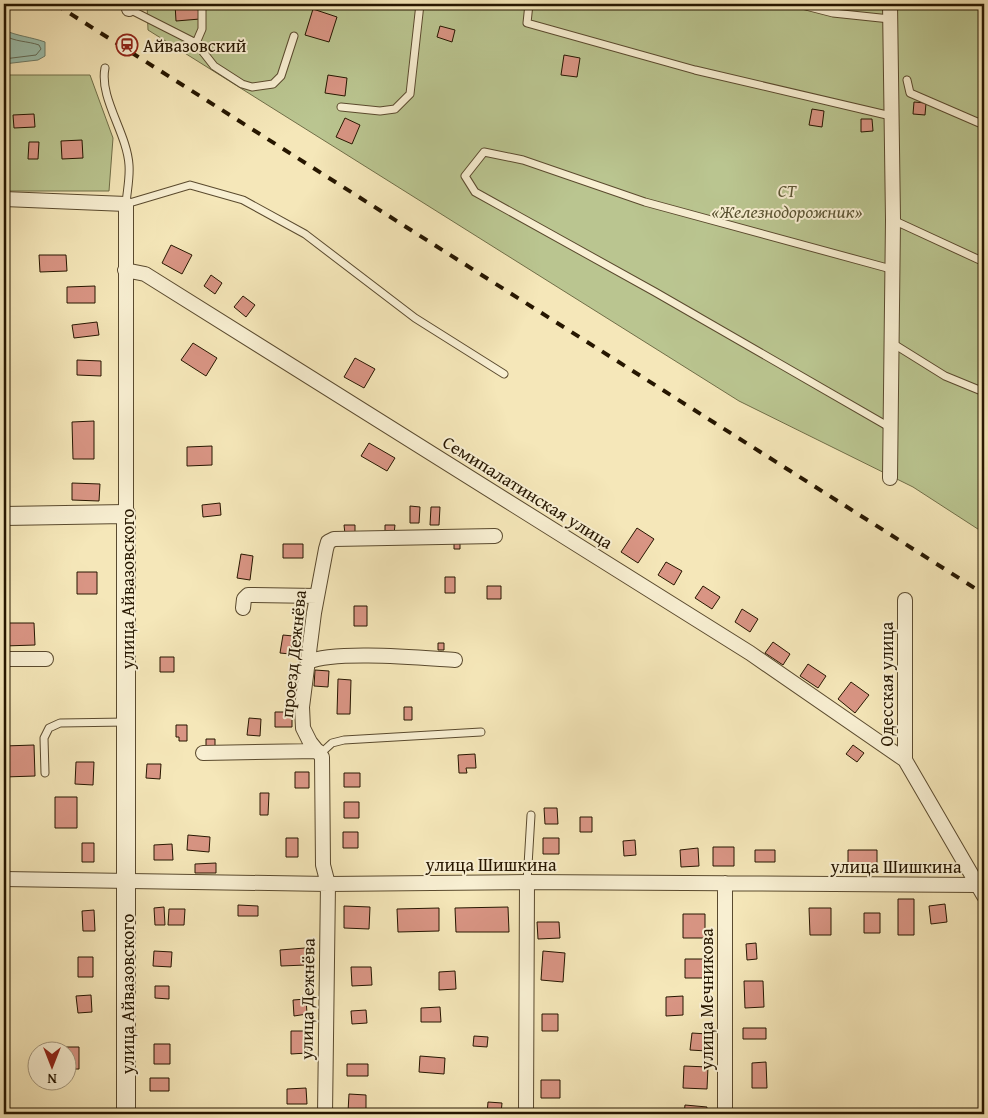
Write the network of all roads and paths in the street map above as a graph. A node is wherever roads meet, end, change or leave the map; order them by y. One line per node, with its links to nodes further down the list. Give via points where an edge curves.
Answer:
1 (202, 4): 9 (lane, via 202,29)
2 (420, 4): 12 (lane, via 410,94 395,109 380,111)
3 (529, 4): 13 (lane, via 527,23 695,70)
4 (798, 4): 7 (lane, via 833,13)
5 (890, 4): 7 (street)
6 (130, 6): 9 (lane)
7 (890, 19): 13 (street)
8 (294, 36): 9 (lane, via 281,76 273,84 262,87 242,84 214,66)
9 (196, 43)
10 (104, 68): 16 (lane, улица Айвазовского, via 105,91 118,122 129,164)
11 (907, 80): 14 (lane, via 910,93)
12 (341, 107)
13 (891, 116): 17 (street)
14 (984, 125)
15 (4, 199): 16 (street)
16 (126, 204): 19 (street, улица Айвазовского); 22 (lane, via 190,185 243,200 305,234 415,318)
17 (893, 220): 18 (lane); 20 (street)
18 (984, 262)
19 (125, 270): 26 (street, улица Айвазовского); 40 (street, Семипалатинская улица, via 145,274 733,643)
20 (891, 270): 21 (street); 24 (lane, via 645,202 523,160 484,152 465,176 476,192)
21 (892, 343): 23 (lane, via 945,376); 24 (street)
22 (504, 374)
23 (984, 392)
24 (891, 428): 25 (street)
25 (890, 478)
26 (126, 514): 27 (street); 36 (street, улица Айвазовского)
27 (4, 516)
28 (495, 536): 29 (street, проезд Дежнёва, via 328,542)
29 (317, 596): 31 (street, via 248,595); 35 (street, проезд Дежнёва)
30 (904, 600): 40 (street, Одесская улица)
31 (243, 608)
32 (4, 659): 33 (street)
33 (46, 659)
34 (455, 660): 35 (street, via 343,657 317,658)
35 (308, 662): 39 (street, проезд Дежнёва, via 302,707 304,728)
36 (127, 722): 41 (lane, via 60,723 49,728 44,738); 44 (street, улица Айвазовского)
37 (480, 732): 39 (lane, via 344,740)
38 (203, 752): 39 (street)
39 (319, 752): 47 (street, проезд Дежнёва, via 322,757 323,865)
40 (905, 760): 48 (street, Одесская улица)
41 (45, 772)
42 (531, 816): 45 (lane)
43 (4, 879): 44 (street, улица Шишкина)
44 (128, 880): 47 (street, улица Шишкина); 49 (street, улица Айвазовского)
45 (527, 882): 46 (street, улица Шишкина); 47 (street, улица Шишкина); 51 (street)
46 (725, 883): 48 (street, улица Шишкина); 52 (street, улица Мечникова)
47 (328, 884): 50 (street, улица Дежнёва)
48 (981, 891)
49 (126, 1114)
50 (325, 1114)
51 (526, 1114)
52 (725, 1114)

